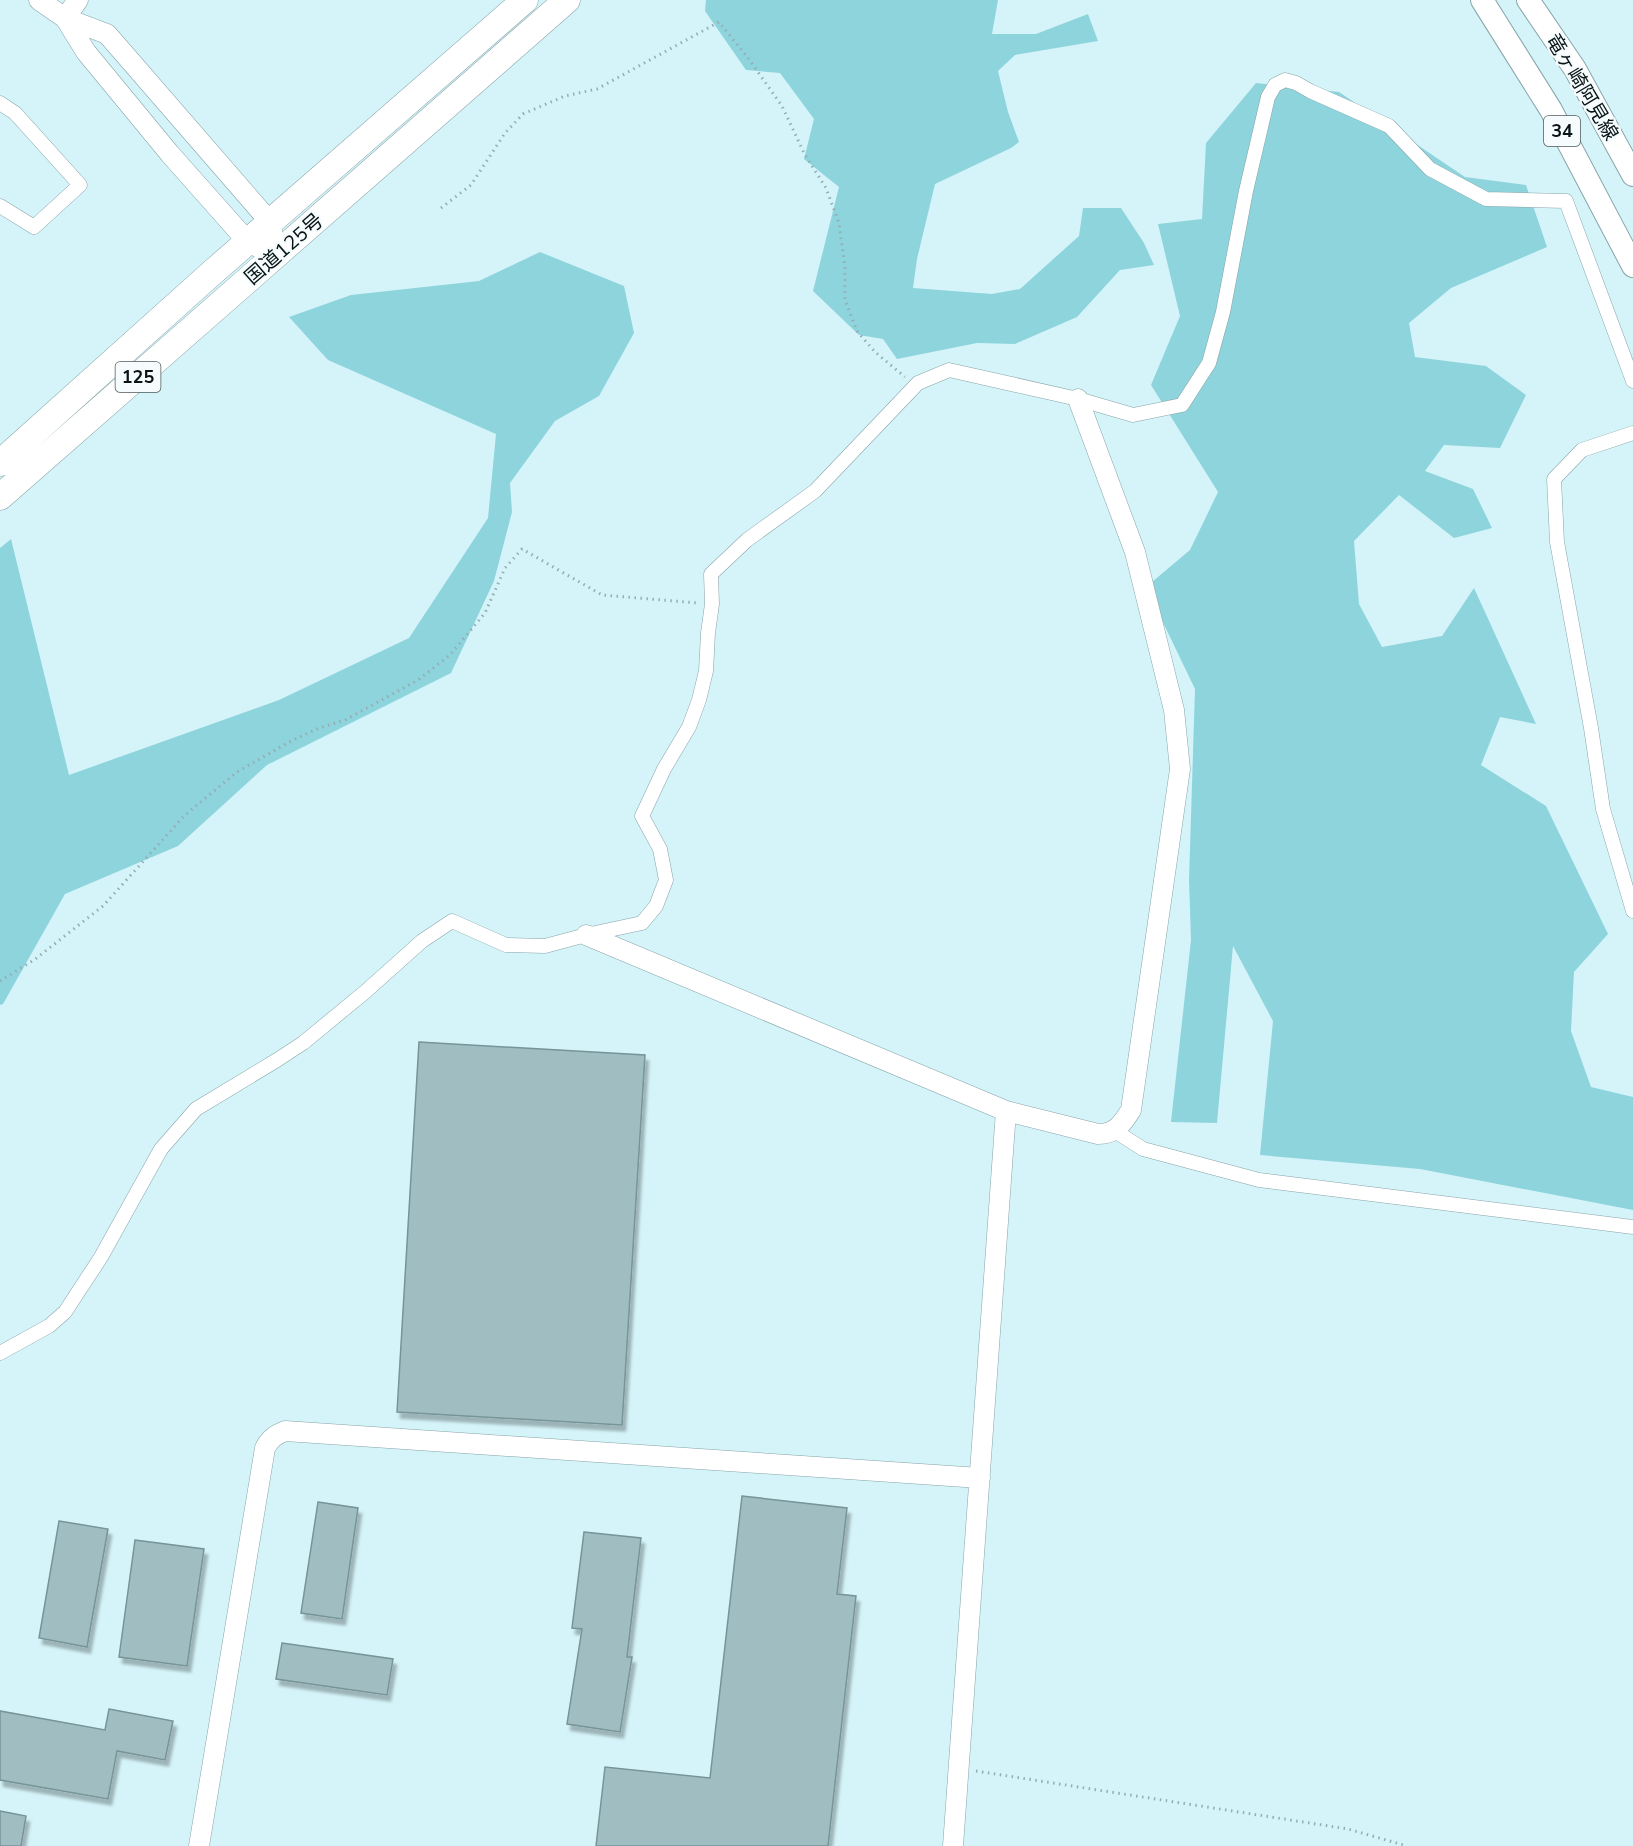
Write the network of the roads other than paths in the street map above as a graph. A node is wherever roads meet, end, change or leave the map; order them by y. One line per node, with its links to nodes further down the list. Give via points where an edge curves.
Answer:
1 (39, 0): 7 (street)
2 (78, 0): 7 (street)
3 (525, 0): 11 (highway, 国道125号 / 125)
4 (567, 0): 13 (highway, 国道125号 / 125)
5 (1482, 0): 14 (main road, 竜ヶ崎阿見線 / 34, via 1551,110)
6 (1528, 0): 9 (main road, 竜ヶ崎阿見線 / 34, via 1575,69)
7 (65, 18): 11 (street, via 107,34); 12 (street, via 86,52)
8 (0, 103): 10 (street, via 15,113 80,185 34,227)
9 (1633, 175)
10 (0, 206)
11 (270, 222): 12 (highway, 国道125号 / 125); 13 (street)
12 (248, 242): 13 (street); 18 (highway, 国道125号 / 125)
13 (277, 256): 19 (highway, 国道125号 / 125)
14 (1633, 266)
15 (1633, 381): 16 (street, via 1566,201 1486,199 1430,169 1389,126 1285,80 1275,84 1268,97 1209,363 1182,405 1134,415)
16 (1078, 399): 21 (street, via 950,370 922,381 815,491 747,540 711,574 706,671 699,700 642,816 660,849 666,880 656,906 642,923); 23 (street, via 1135,552 1174,710 1180,769 1131,1110)
17 (1633, 434): 20 (street, via 1582,450 1554,479 1557,542 1603,809)
18 (0, 463)
19 (0, 497)
20 (1633, 911)
21 (586, 935): 22 (street); 25 (street, via 545,946 506,945 452,921 422,940 303,1043 196,1109 161,1149 101,1257 65,1312 49,1326)
22 (1006, 1111): 23 (street, via 1098,1134); 26 (street)
23 (1115, 1131): 24 (street, via 1143,1149 1259,1180)
24 (1633, 1227)
25 (0, 1353)
26 (980, 1478): 27 (street, via 285,1431 276,1435 265,1448); 28 (street)
27 (199, 1846)
28 (953, 1846)

